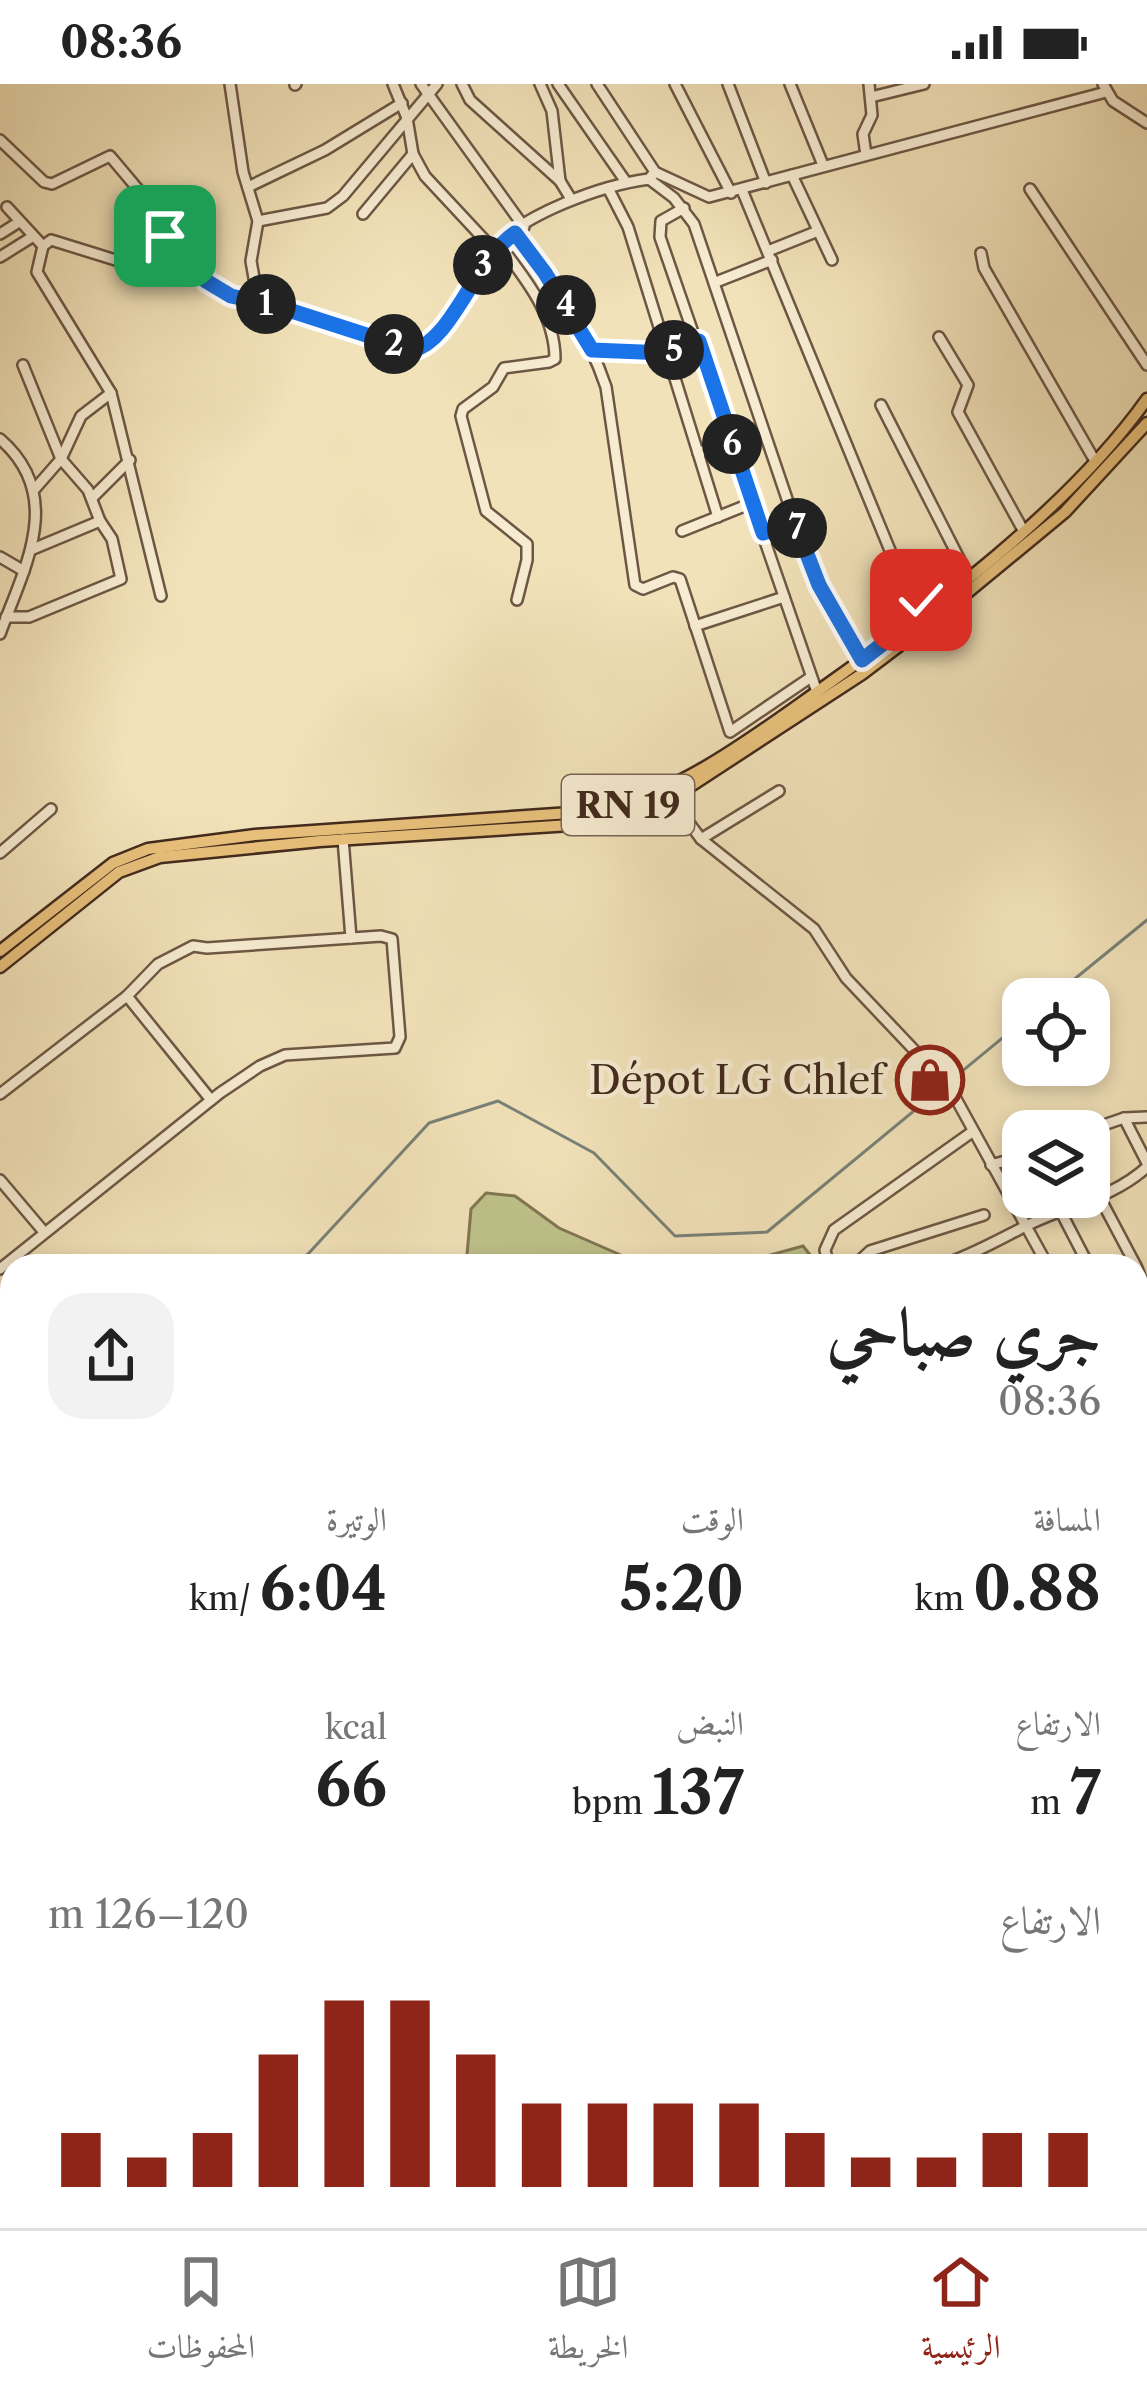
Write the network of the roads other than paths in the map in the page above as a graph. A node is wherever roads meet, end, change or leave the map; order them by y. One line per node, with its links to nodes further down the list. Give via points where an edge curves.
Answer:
1 (230, 84): 27 (street)
2 (393, 84): 15 (street)
3 (462, 84): 24 (street)
4 (540, 84): 24 (street, via 552,111)
5 (558, 84): 25 (street)
6 (597, 84): 23 (street)
7 (675, 84): 30 (street)
8 (728, 84): 26 (street)
9 (790, 84): 21 (street)
10 (869, 84): 14 (street)
11 (924, 84): 14 (street)
12 (429, 87): 16 (street); 37 (street)
13 (1105, 88): 17 (street); 20 (street)
14 (871, 97): 20 (street)
15 (402, 103): 16 (street); 27 (street)
16 (407, 118): 19 (street); 35 (street, via 327,208)
17 (1147, 123)
18 (0, 140): 38 (street, via 52,184 110,156)
19 (413, 154): 34 (street); 43 (street)
20 (866, 155): 21 (street)
21 (823, 165): 22 (street)
22 (792, 175): 26 (street); 39 (street)
23 (652, 176): 25 (street); 30 (street, via 701,195); 33 (street)
24 (560, 181): 31 (street)
25 (626, 182): 28 (street)
26 (766, 183): 30 (street)
27 (248, 187): 35 (street)
28 (608, 188): 31 (street); 53 (street)
29 (1030, 189): 55 (street)
30 (737, 192): 45 (street)
31 (571, 199): 37 (street)
32 (7, 207): 36 (street)
33 (684, 208): 48 (street); 51 (street, via 658,227)
34 (363, 214)
35 (258, 221): 49 (street, via 254,278)
36 (19, 222): 40 (street); 41 (street)
37 (520, 230): 43 (street); 52 (street)
38 (173, 231): 42 (street, via 122,262 51,240); 49 (street, via 206,281)
39 (818, 231): 45 (street); 47 (street)
40 (0, 234)
41 (32, 237): 42 (street); 46 (street)
42 (43, 246): 56 (street, via 37,272)
43 (496, 246): 49 (street, via 427,347 413,350); 83 (street, via 538,296 555,349 549,362 504,368 460,416 486,511 527,544)
44 (981, 254): 65 (street)
45 (770, 255): 48 (street); 84 (street, via 896,566)
46 (0, 256)
47 (832, 260)
48 (716, 282): 71 (street)
49 (273, 305)
50 (939, 337): 72 (street, via 968,386 958,412)
51 (699, 341): 53 (street); 61 (street)
52 (592, 350): 53 (street); 86 (street, via 606,387 635,585 680,579)
53 (666, 353): 62 (street)
54 (23, 364): 63 (street)
55 (1147, 365)
56 (111, 393): 63 (street, via 81,416); 64 (street)
57 (1147, 399): 65 (main road, RN 19)
58 (881, 405): 80 (street)
59 (1147, 423): 74 (main road, RN 19)
60 (0, 439): 66 (street, via 18,455)
61 (731, 440): 62 (street); 68 (street)
62 (698, 453): 69 (street)
63 (61, 459): 66 (street); 67 (street)
64 (130, 460): 67 (street); 81 (street)
65 (1095, 461): 72 (main road, RN 19)
66 (33, 491): 77 (street)
67 (92, 497): 70 (street)
68 (752, 503): 69 (street); 75 (street)
69 (718, 517): 73 (street)
70 (100, 521): 77 (street); 85 (street, via 122,579 29,617)
71 (795, 523): 75 (street); 88 (street, via 819,585)
72 (1025, 528): 74 (main road); 76 (main road); 80 (main road, RN 19)
73 (682, 531)
74 (1044, 531): 76 (main road, RN 19)
75 (763, 533): 82 (street)
76 (1030, 543): 88 (main road, RN 19)
77 (33, 549): 79 (street)
78 (0, 557): 79 (street)
79 (24, 571): 85 (street)
80 (968, 576): 84 (main road, RN 19)
81 (161, 596)
82 (784, 597): 86 (street); 89 (street)
83 (517, 600)
84 (930, 607): 88 (main road, RN 19)
85 (6, 617): 87 (street)
86 (695, 626): 89 (street, via 730,732)
87 (0, 634)
88 (865, 663): 90 (main road, RN 19); 92 (main road, RN 19)
89 (811, 677): 90 (street)
90 (817, 692): 92 (main road, RN 19)
91 (778, 791): 95 (street)
92 (675, 794): 94 (main road, RN 19, via 601,818); 95 (street)
93 (51, 809): 96 (street)
94 (344, 835): 97 (street); 98 (main road, RN 19, via 136,852); 99 (main road, RN 19, via 132,866)
95 (701, 839): 106 (street, via 814,928 846,978 955,1097)
96 (0, 853)
97 (352, 938): 100 (street, via 193,946 158,964); 102 (street, via 392,939 395,1048 285,1055)
98 (0, 951)
99 (0, 968)
100 (127, 996): 101 (street); 102 (street)
101 (0, 1094)
102 (211, 1100): 117 (street)
103 (1147, 1117): 104 (street)
104 (1124, 1118): 105 (street); 109 (street)
105 (1110, 1123)
106 (972, 1132): 108 (street); 119 (street, via 834,1230)
107 (1002, 1162): 108 (street)
108 (991, 1165): 116 (street)
109 (1147, 1165): 111 (street)
110 (0, 1181): 117 (street)
111 (1110, 1191)
112 (984, 1215): 120 (street)
113 (1110, 1217): 124 (street)
114 (1050, 1218): 116 (street)
115 (1064, 1218): 123 (street)
116 (1025, 1226): 121 (street); 122 (street)
117 (44, 1232): 118 (street)
118 (18, 1254)
119 (826, 1254)
120 (868, 1254)
121 (968, 1254)
122 (1041, 1254)
123 (1083, 1254)
124 (1130, 1254)

